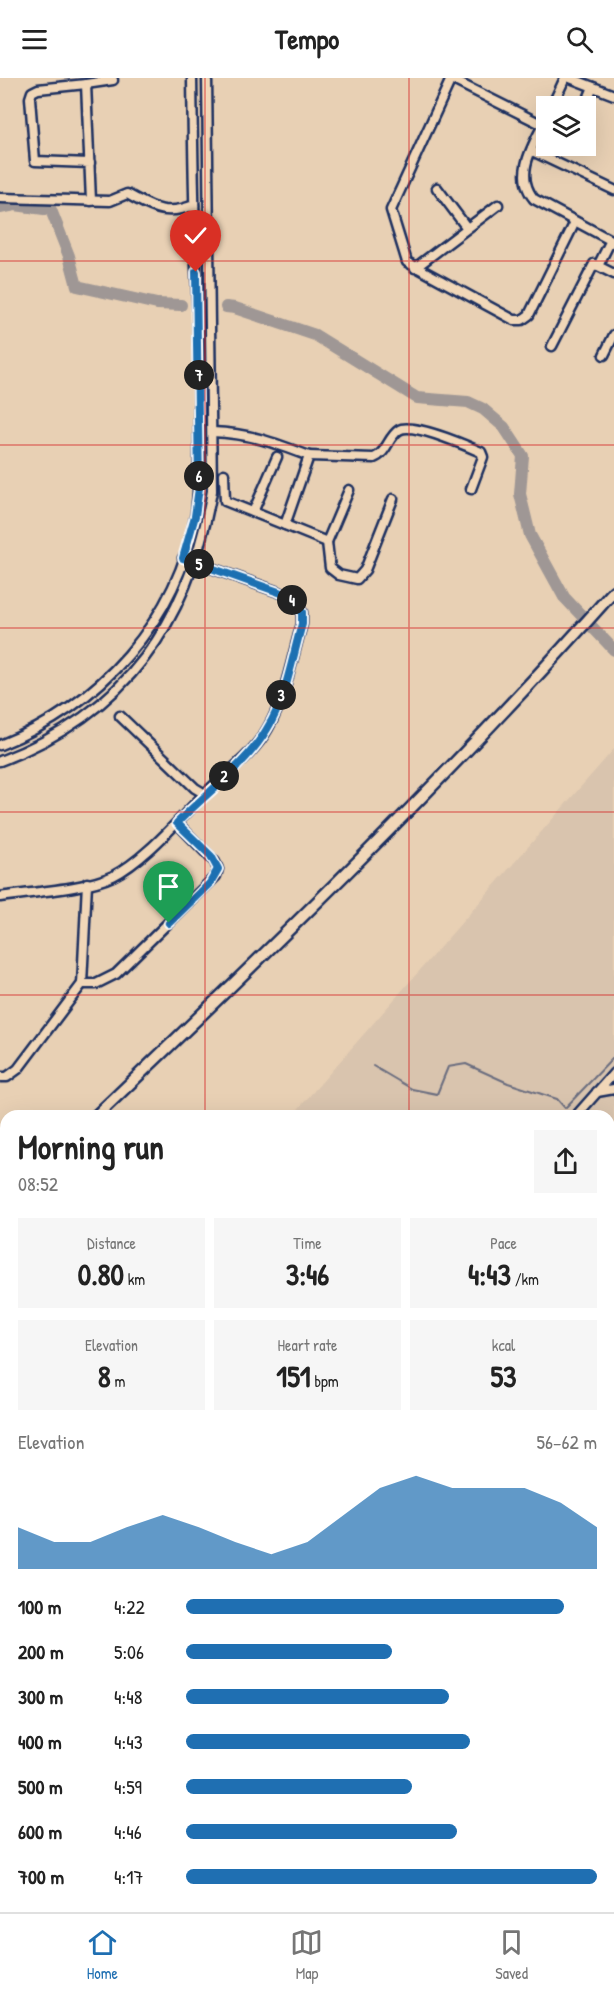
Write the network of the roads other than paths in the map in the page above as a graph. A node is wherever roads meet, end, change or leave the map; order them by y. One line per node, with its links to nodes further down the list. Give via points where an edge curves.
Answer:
1 (192, 78): 20 (street)
2 (207, 78): 31 (street)
3 (565, 78): 10 (street)
4 (450, 79): 12 (street); 26 (street, via 391,210 407,262)
5 (575, 79): 8 (street)
6 (113, 80): 7 (street)
7 (86, 84): 15 (street); 15 (street, via 32,92 32,156 40,163)
8 (593, 87): 9 (street); 11 (street)
9 (614, 95)
10 (557, 96)
11 (589, 96)
12 (536, 118)
13 (536, 142): 14 (street)
14 (532, 151): 17 (street); 22 (street, via 524,170 528,192)
15 (90, 163): 19 (street)
16 (437, 188): 23 (street)
17 (614, 190)
18 (0, 198): 19 (street)
19 (91, 201): 20 (street, via 110,201 127,194 162,211)
20 (194, 205): 41 (street, via 199,488)
21 (498, 205): 23 (street)
22 (575, 222): 24 (street); 26 (street, via 529,315 522,320 514,320)
23 (467, 228): 26 (street)
24 (612, 241): 25 (street)
25 (598, 266): 27 (street); 29 (street, via 594,264)
26 (415, 268)
27 (614, 274)
28 (614, 335): 30 (street)
29 (552, 346)
30 (604, 355)
31 (212, 432): 32 (street, via 258,437); 42 (street, via 212,491)
32 (309, 456): 35 (street, via 374,458 404,428 442,436 481,452 483,457); 39 (street)
33 (277, 457): 38 (street)
34 (224, 474): 38 (street, via 225,501)
35 (471, 489)
36 (348, 490): 40 (street)
37 (393, 500): 40 (street, via 365,570 357,579 339,575 330,568)
38 (253, 512): 39 (street)
39 (285, 525): 40 (street)
40 (327, 542)
41 (183, 558): 42 (street); 45 (street, via 151,626 119,668 63,714)
42 (196, 562): 46 (street, via 163,633 129,677 70,728); 47 (street, via 287,595 302,612 302,624 268,728 256,747)
43 (614, 591): 56 (main road, via 274,947)
44 (120, 716): 47 (street)
45 (0, 745)
46 (0, 761)
47 (205, 794): 48 (street)
48 (177, 823): 49 (street, via 126,867 111,877); 51 (street, via 215,862 216,876 116,974 96,984)
49 (87, 883): 50 (street); 51 (street)
50 (0, 897)
51 (82, 984): 53 (street, via 18,1069)
52 (613, 1076): 55 (street)
53 (0, 1077)
54 (614, 1089): 55 (street)
55 (597, 1092): 57 (street)
56 (102, 1110)
57 (581, 1110)

